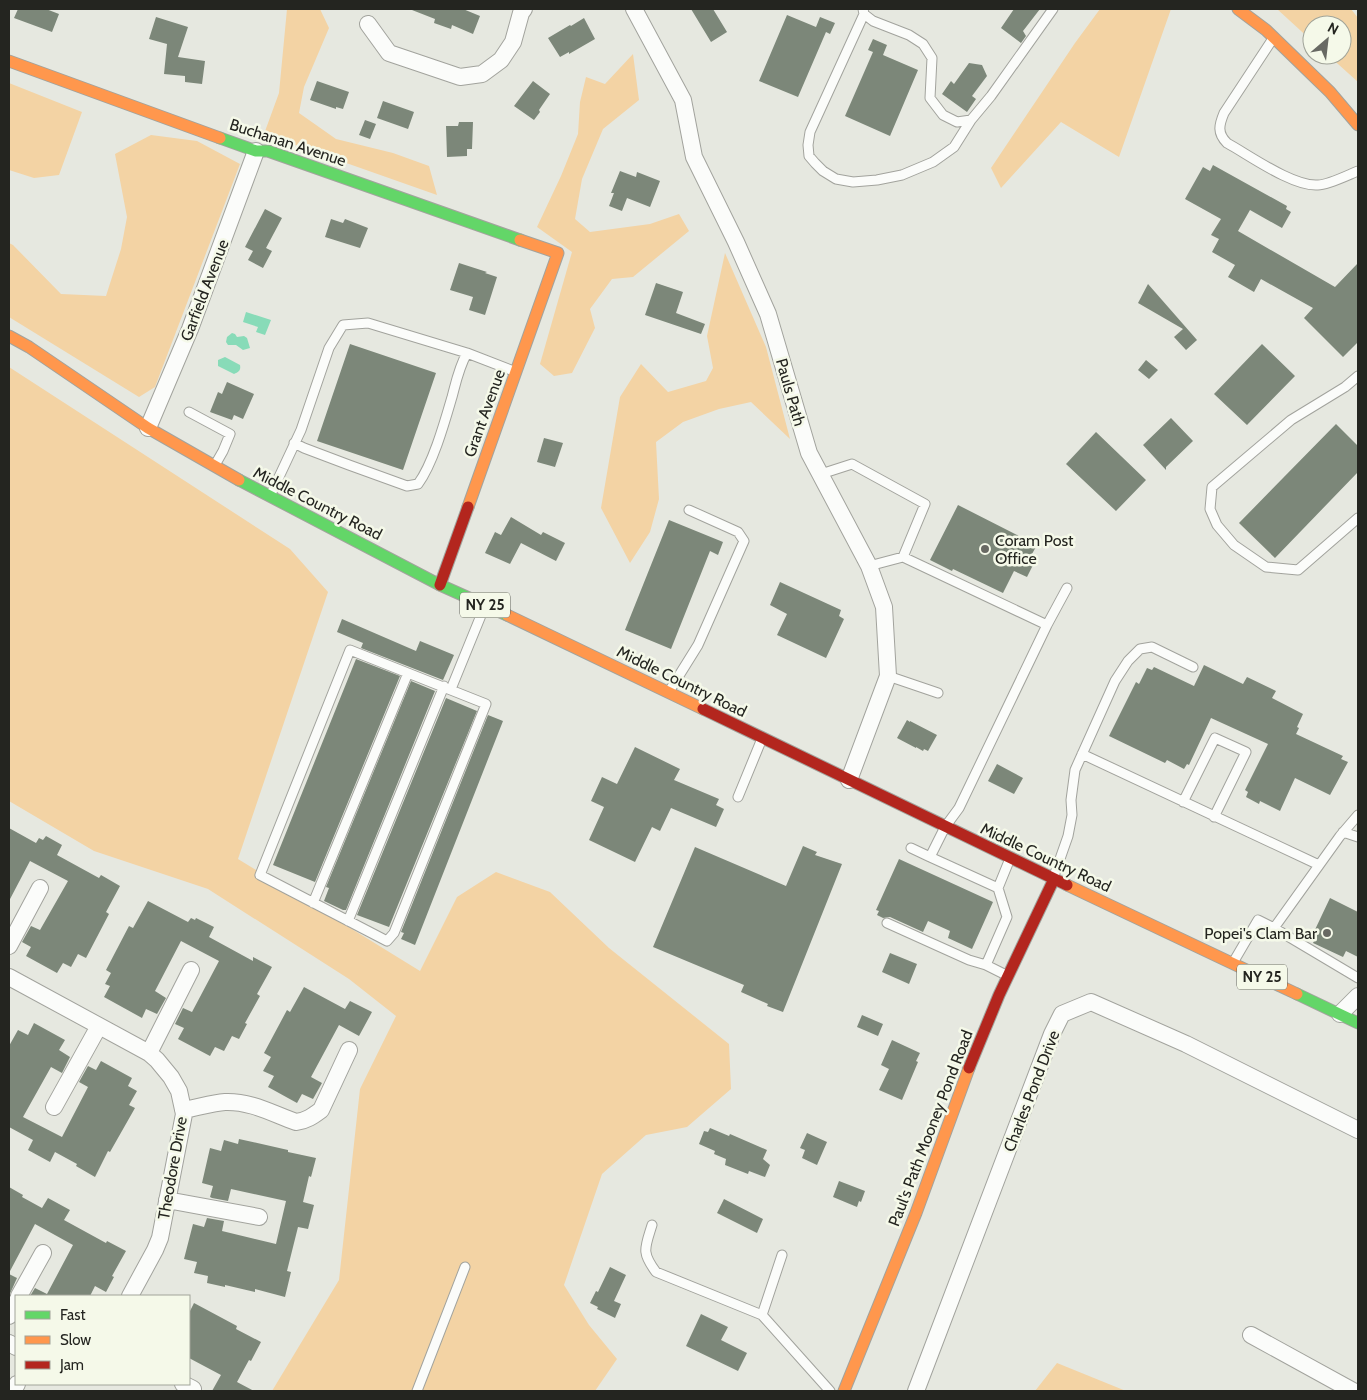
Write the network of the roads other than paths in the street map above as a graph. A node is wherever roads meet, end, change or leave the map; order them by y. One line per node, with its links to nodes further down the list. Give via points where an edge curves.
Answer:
1 (524, 9): 6 (street, via 513,42 501,60 482,74 460,77 389,53)
2 (634, 9): 22 (street, Pauls Path, via 683,100 694,157 768,314 809,453)
3 (1053, 9): 9 (lane)
4 (1238, 9): 7 (main road)
5 (863, 11): 9 (lane, via 873,21 923,44 932,58 930,98 942,115 957,122); 9 (lane, via 810,132 808,145 815,164 836,179 852,182 902,175 933,162 954,148)
6 (368, 24)
7 (1274, 37): 10 (main road, via 1330,92); 12 (lane, via 1224,113 1220,123 1221,136 1227,143 1306,185 1320,185)
8 (9, 61): 11 (main road, Buchanan Avenue)
9 (971, 120)
10 (1358, 125)
11 (256, 151): 13 (main road, Buchanan Avenue, via 314,167); 19 (street, Garfield Avenue, via 190,329)
12 (1358, 171)
13 (558, 253): 16 (main road, Grant Avenue)
14 (9, 336): 19 (main road, Middle Country Road / NY 25)
15 (467, 353): 16 (lane); 20 (lane, via 368,323 344,325 329,348); 20 (lane, via 434,450 418,484 407,486)
16 (516, 372): 28 (main road, Grant Avenue)
17 (1356, 381): 25 (lane, via 1292,420 1212,487 1210,509 1217,525 1234,545 1258,562 1266,567 1298,570)
18 (189, 412): 21 (lane, via 230,434)
19 (148, 428): 21 (main road, Middle Country Road / NY 25)
20 (294, 443): 23 (lane)
21 (214, 467): 23 (main road, Middle Country Road / NY 25)
22 (821, 474): 26 (lane, via 852,464 925,504); 27 (street, Pauls Path)
23 (270, 497): 28 (main road, Middle Country Road / NY 25)
24 (689, 510): 36 (lane, via 738,532 744,541 698,645)
25 (1358, 518)
26 (903, 557): 27 (lane); 31 (lane)
27 (869, 566): 34 (street, Pauls Path, via 884,608)
28 (440, 585): 30 (main road, Middle Country Road / NY 25)
29 (1068, 588): 31 (lane)
30 (485, 606): 35 (lane); 36 (main road, Middle Country Road / NY 25)
31 (1047, 625): 45 (lane, via 960,808)
32 (1192, 667): 39 (lane, via 1152,647 1140,649 1115,681)
33 (408, 673): 35 (lane); 55 (lane); 55 (lane, via 350,650 260,875)
34 (888, 676): 37 (lane); 40 (street, Pauls Path)
35 (448, 688): 56 (lane); 56 (lane, via 486,704 394,933 387,941)
36 (668, 692): 38 (main road, Middle Country Road / NY 25)
37 (938, 693)
38 (762, 738): 40 (main road, Middle Country Road / NY 25); 41 (lane)
39 (1082, 754): 42 (lane); 52 (lane, via 1075,770 1068,836)
40 (849, 780): 45 (main road, Middle Country Road / NY 25)
41 (738, 797)
42 (1183, 802): 44 (lane); 44 (lane, via 1215,738 1246,752)
43 (1358, 815): 46 (lane)
44 (1214, 817): 51 (lane)
45 (945, 827): 49 (lane); 50 (main road, Middle Country Road / NY 25)
46 (1343, 832): 47 (lane); 51 (lane)
47 (1358, 837)
48 (911, 848): 49 (lane)
49 (930, 857): 54 (lane)
50 (1010, 858): 52 (main road, Middle Country Road / NY 25); 54 (lane)
51 (1319, 865): 58 (lane)
52 (1054, 879): 60 (main road, Middle Country Road / NY 25); 63 (main road, Paul's Path Mooney Pond Road)
53 (40, 888): 59 (street)
54 (998, 888): 61 (lane, via 1007,917)
55 (313, 903): 56 (lane)
56 (348, 921)
57 (886, 923): 61 (lane)
58 (1274, 928): 60 (lane, via 1258,920); 65 (lane)
59 (9, 946)
60 (1232, 964): 67 (main road, Middle Country Road / NY 25)
61 (986, 965): 63 (lane)
62 (191, 970): 71 (street)
63 (1008, 976): 89 (main road, Paul's Path Mooney Pond Road, via 966,1074 916,1213)
64 (9, 977): 69 (street, Theodore Drive)
65 (1358, 978)
66 (1358, 996): 67 (street)
67 (1340, 1014): 68 (main road, Middle Country Road / NY 25)
68 (1358, 1023)
69 (99, 1026): 71 (street, Theodore Drive); 72 (street)
70 (349, 1050): 73 (street, via 321,1110 303,1122 240,1103 224,1102)
71 (149, 1053): 73 (street, Theodore Drive, via 179,1091)
72 (54, 1107)
73 (183, 1110): 75 (street, Theodore Drive)
74 (1358, 1130): 90 (street, Charles Pond Drive, via 1186,1044 1090,1002 1062,1014)
75 (167, 1200): 76 (street); 82 (street, Theodore Drive, via 160,1238)
76 (259, 1217)
77 (652, 1226): 84 (lane, via 645,1253 656,1272)
78 (43, 1253): 81 (street)
79 (782, 1255): 84 (lane)
80 (465, 1267): 87 (lane)
81 (21, 1295)
82 (131, 1295)
83 (15, 1304): 85 (street)
84 (762, 1315): 88 (lane)
85 (9, 1316)
86 (1251, 1335): 91 (street)
87 (418, 1391)
88 (830, 1391)
89 (844, 1391)
90 (916, 1391)
91 (1353, 1391)

